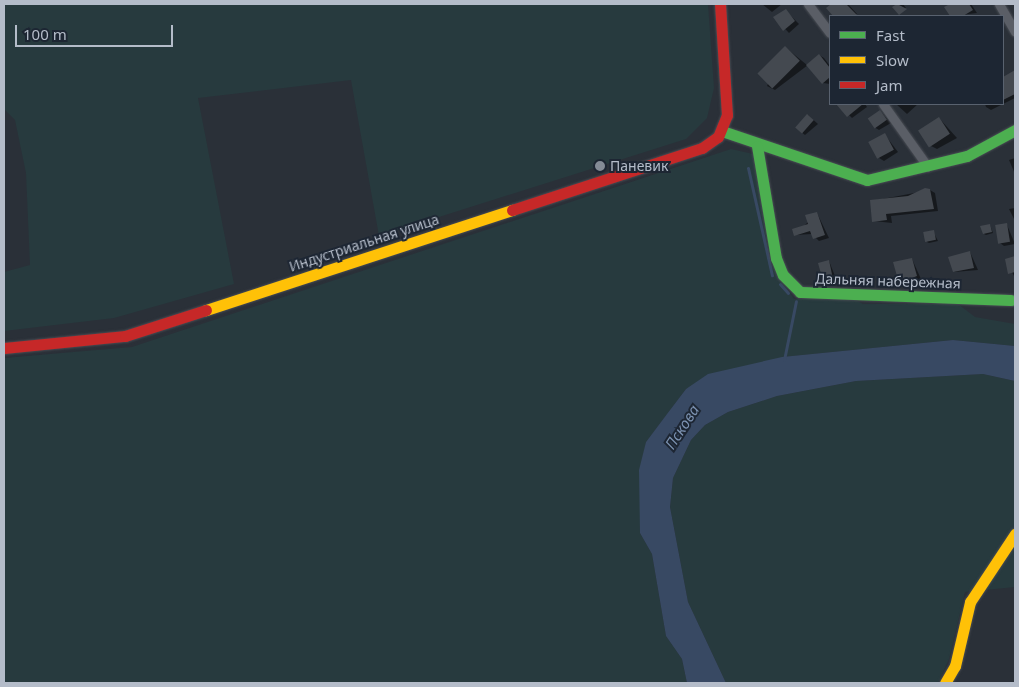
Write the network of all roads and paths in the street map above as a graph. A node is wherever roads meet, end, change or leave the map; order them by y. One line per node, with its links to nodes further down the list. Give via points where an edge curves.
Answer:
1 (720, 4): 8 (street, via 728,109)
2 (808, 4): 4 (street)
3 (999, 4): 5 (street)
4 (829, 32)
5 (1015, 32)
6 (884, 105): 10 (street)
7 (1015, 130): 10 (street, via 967,156)
8 (722, 131): 9 (street); 12 (street, Индустриальная улица, via 702,148 125,336)
9 (757, 146): 10 (street, via 867,180); 11 (street, Дальняя набережная, via 776,258 783,275 800,292)
10 (928, 167)
11 (1010, 300)
12 (4, 348)
13 (1015, 534): 14 (street, via 973,596 955,666)
14 (946, 683)

